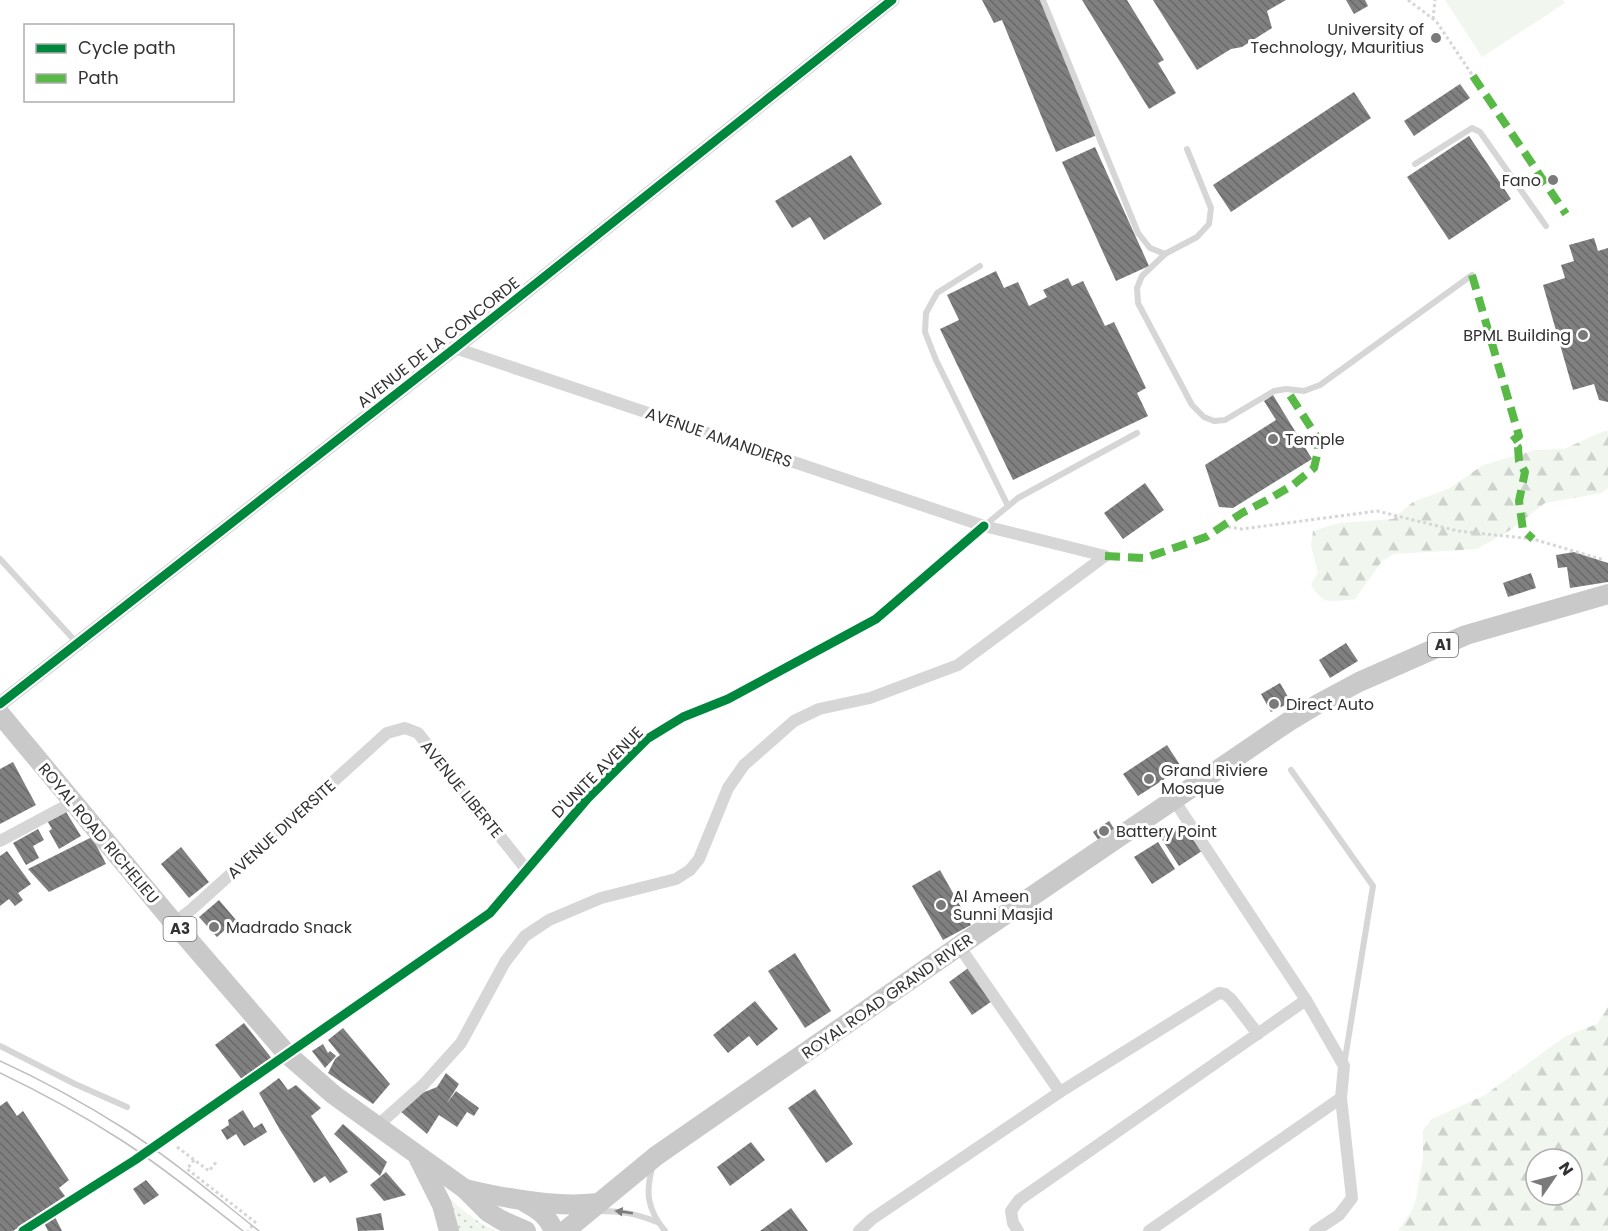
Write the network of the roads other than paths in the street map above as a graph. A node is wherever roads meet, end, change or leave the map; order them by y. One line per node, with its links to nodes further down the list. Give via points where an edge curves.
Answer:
1 (892, 0): 9 (street, AVENUE DE LA CONCORDE)
2 (1043, 0): 6 (lane, via 1138,233 1150,248)
3 (1187, 149): 6 (lane, via 1210,208 1209,224 1197,237)
4 (1415, 164): 5 (lane, via 1472,128 1480,132)
5 (1546, 226)
6 (1165, 254): 8 (lane, via 1142,276 1137,288 1138,303 1192,405 1214,421 1225,420 1274,391 1304,391 1320,386)
7 (980, 266): 11 (lane, via 937,293 926,313 925,332)
8 (1472, 275)
9 (455, 348): 12 (street, AVENUE AMANDIERS); 15 (street, AVENUE DE LA CONCORDE)
10 (1137, 434): 11 (lane)
11 (1008, 506): 12 (lane)
12 (984, 526): 23 (street, D'UNITE AVENUE, via 876,619 728,699 683,717 646,740); 34 (street, AVENUE AMANDIERS, via 1105,556 958,665 870,698 819,709 794,721 744,765 728,788 699,859 690,870 676,879 601,898 549,920 525,936 505,962 462,1043)
13 (0, 559): 15 (lane)
14 (1608, 594): 20 (main road, ROYAL ROAD GRAND RIVER / A1, via 1466,635 1388,668 1288,722)
15 (77, 644): 16 (street, AVENUE DE LA CONCORDE)
16 (0, 704)
17 (0, 714): 21 (main road, ROYAL ROAD RICHELIEU / A3)
18 (387, 733): 23 (street, AVENUE LIBERTE, via 405,728 418,733); 24 (street, AVENUE DIVERSITE)
19 (1291, 770): 30 (lane, via 1373,886)
20 (1174, 800): 25 (main road, ROYAL ROAD GRAND RIVER / A1); 26 (street)
21 (73, 802): 22 (street); 24 (main road, ROYAL ROAD RICHELIEU / A3)
22 (0, 841)
23 (526, 869): 29 (street, D'UNITE AVENUE, via 490,913)
24 (174, 923): 29 (main road, ROYAL ROAD RICHELIEU / A3)
25 (959, 946): 31 (street); 36 (main road, ROYAL ROAD GRAND RIVER / A1)
26 (1306, 1000): 27 (street); 30 (street)
27 (1258, 1034): 31 (street, via 1231,999 1219,993); 48 (street, via 1019,1200 1011,1211)
28 (0, 1046): 33 (lane)
29 (287, 1054): 34 (main road, ROYAL ROAD RICHELIEU / A3); 41 (street, D'UNITE AVENUE, bridge, via 135,1160)
30 (1344, 1066): 32 (street)
31 (1060, 1092): 47 (street)
32 (1341, 1098): 49 (street); 50 (street, via 1352,1198 1339,1215)
33 (127, 1107)
34 (377, 1126): 35 (main road, A3)
35 (417, 1155): 37 (main road, A3); 42 (main road, A3, via 442,1205)
36 (656, 1156): 39 (main road, ROYAL ROAD GRAND RIVER / A1); 40 (lane, via 648,1192)
37 (465, 1189): 38 (main road, A3); 43 (main road, A3, via 488,1212)
38 (521, 1201): 39 (main road, A3); 44 (main road, A3, via 543,1212)
39 (593, 1207): 40 (lane, one-way to 39, via 637,1214); 45 (main road, ROYAL ROAD GRAND RIVER / A1)
40 (658, 1222): 46 (lane)
41 (23, 1231)
42 (449, 1231)
43 (526, 1231)
44 (554, 1231)
45 (565, 1231)
46 (665, 1231)
47 (859, 1231)
48 (1018, 1231)
49 (1149, 1231)
50 (1315, 1231)

